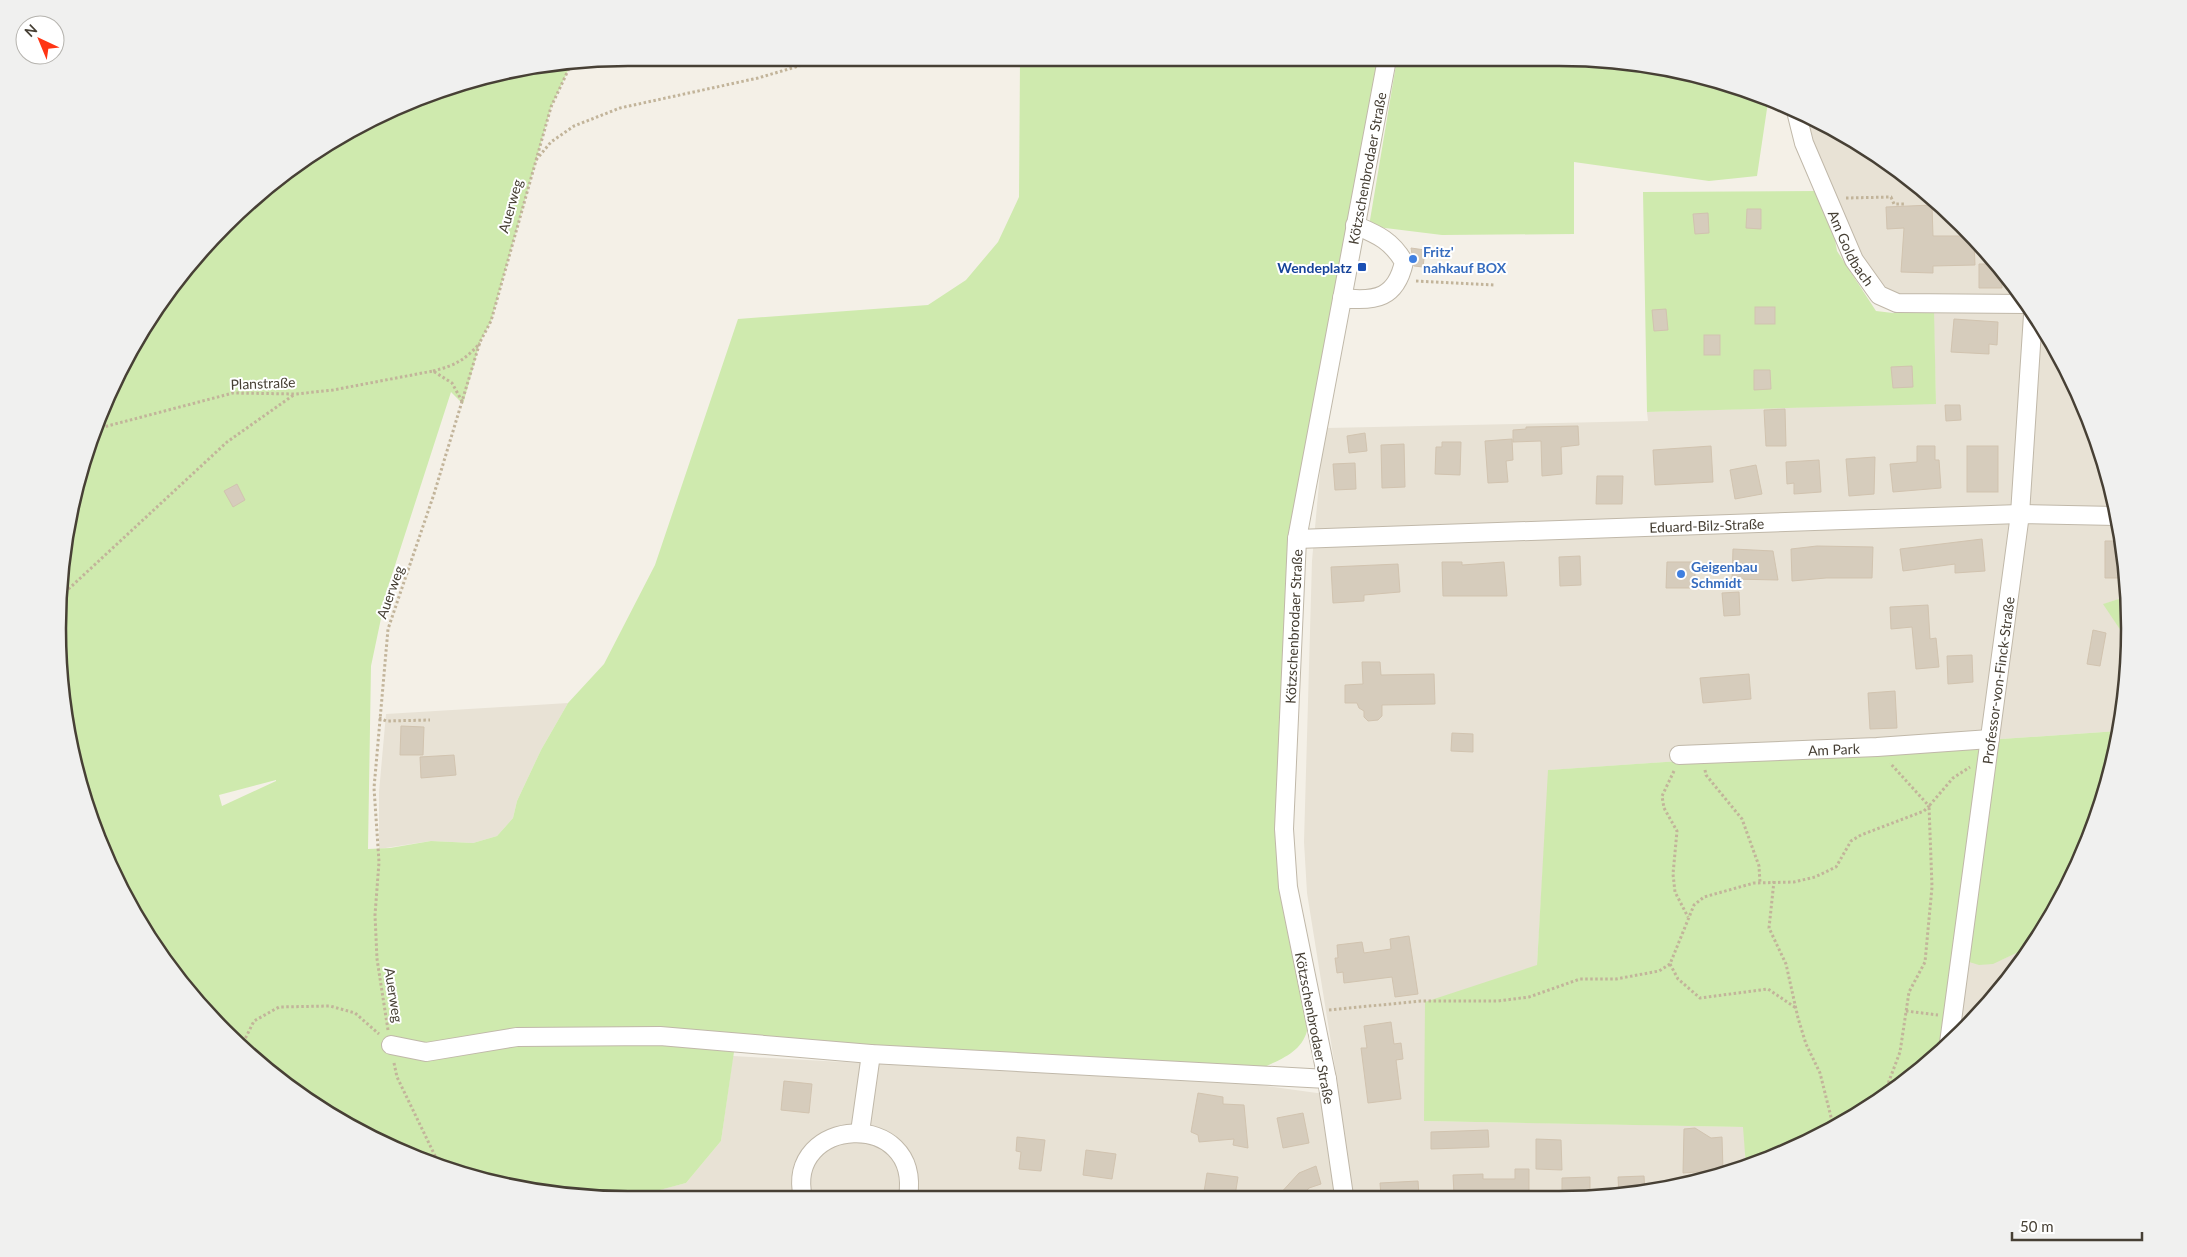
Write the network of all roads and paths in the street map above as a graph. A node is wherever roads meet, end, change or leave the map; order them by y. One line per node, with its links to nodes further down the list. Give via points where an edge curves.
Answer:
1 (802, 66): 5 (path, via 620,108 574,126 551,142)
2 (1385, 66): 8 (street, Kötzschenbrodaer Straße)
3 (568, 70): 5 (path, Auerweg, via 550,107)
4 (1799, 120): 6 (street, Am Goldbach, via 1804,142)
5 (534, 162): 14 (path, Auerweg, via 492,321)
6 (1828, 198): 7 (path, via 1891,197 1894,204); 12 (street, Am Goldbach, via 1864,276 1888,300)
7 (1906, 204)
8 (1355, 224): 9 (street, via 1381,236 1395,247 1404,262); 11 (street, Kötzschenbrodaer Straße)
9 (1400, 280): 10 (path); 11 (street, via 1388,293 1367,299)
10 (1495, 285)
11 (1342, 298): 21 (street, Kötzschenbrodaer Straße)
12 (2025, 314)
13 (2031, 325): 19 (street, Professor-von-Finck-Straße)
14 (480, 342): 15 (path, Planstraße, via 466,359); 17 (path, Auerweg)
15 (432, 371): 16 (path, Planstraße); 17 (path, via 452,384)
16 (296, 394): 18 (path, Planstraße, via 233,393); 22 (path, via 227,442)
17 (463, 404): 23 (path, Auerweg, via 388,629)
18 (104, 427)
19 (2020, 514): 20 (street, Eduard-Bilz-Straße); 21 (street, Eduard-Bilz-Straße); 25 (street, Professor-von-Finck-Straße)
20 (2109, 516)
21 (1297, 539): 37 (street, Kötzschenbrodaer Straße, via 1284,830 1288,887)
22 (67, 590)
23 (379, 718): 24 (path, via 386,721); 41 (path, Auerweg, via 374,788 379,862 375,915)
24 (430, 720)
25 (1990, 739): 26 (street, Am Park); 29 (street, Professor-von-Finck-Straße)
26 (1877, 747): 27 (street, Am Park); 30 (path)
27 (1702, 754): 28 (street, Am Park); 32 (path, via 1706,775 1742,819 1759,866)
28 (1679, 755): 33 (path, via 1662,796 1664,808 1677,831 1673,874 1675,892)
29 (1986, 764): 30 (path, via 1966,768 1940,791); 38 (street, Professor-von-Finck-Straße)
30 (1929, 806): 31 (path, via 1907,819 1851,841 1836,867 1794,882); 36 (path, via 1932,887 1925,962 1908,992)
31 (1774, 881): 32 (path); 35 (path, via 1769,928 1786,964)
32 (1760, 883): 33 (path, via 1704,898 1694,905)
33 (1688, 918): 34 (path)
34 (1670, 964): 35 (path, via 1678,979 1700,998 1768,989); 37 (path, via 1659,972 1616,979 1580,979 1529,997 1519,996 1498,1002 1422,1001)
35 (1796, 1008): 45 (path, via 1806,1044 1820,1073)
36 (1906, 1011): 38 (path); 44 (path, via 1900,1052)
37 (1313, 1012): 43 (street, Kötzschenbrodaer Straße)
38 (1952, 1016): 39 (street, Professor-von-Finck-Straße)
39 (1950, 1031)
40 (245, 1039): 41 (path, via 254,1021 279,1006 330,1006 355,1012)
41 (391, 1045): 42 (street, via 426,1052 517,1037 660,1036); 47 (path, Auerweg, via 397,1077)
42 (870, 1054): 43 (street); 46 (street)
43 (1327, 1078): 50 (street, Kötzschenbrodaer Straße)
44 (1888, 1084)
45 (1832, 1119)
46 (860, 1132): 48 (street, via 841,1133 824,1141 811,1154 803,1171); 49 (street, via 877,1136 892,1146 903,1160)
47 (435, 1156)
48 (801, 1191)
49 (911, 1191)
50 (1343, 1191)

